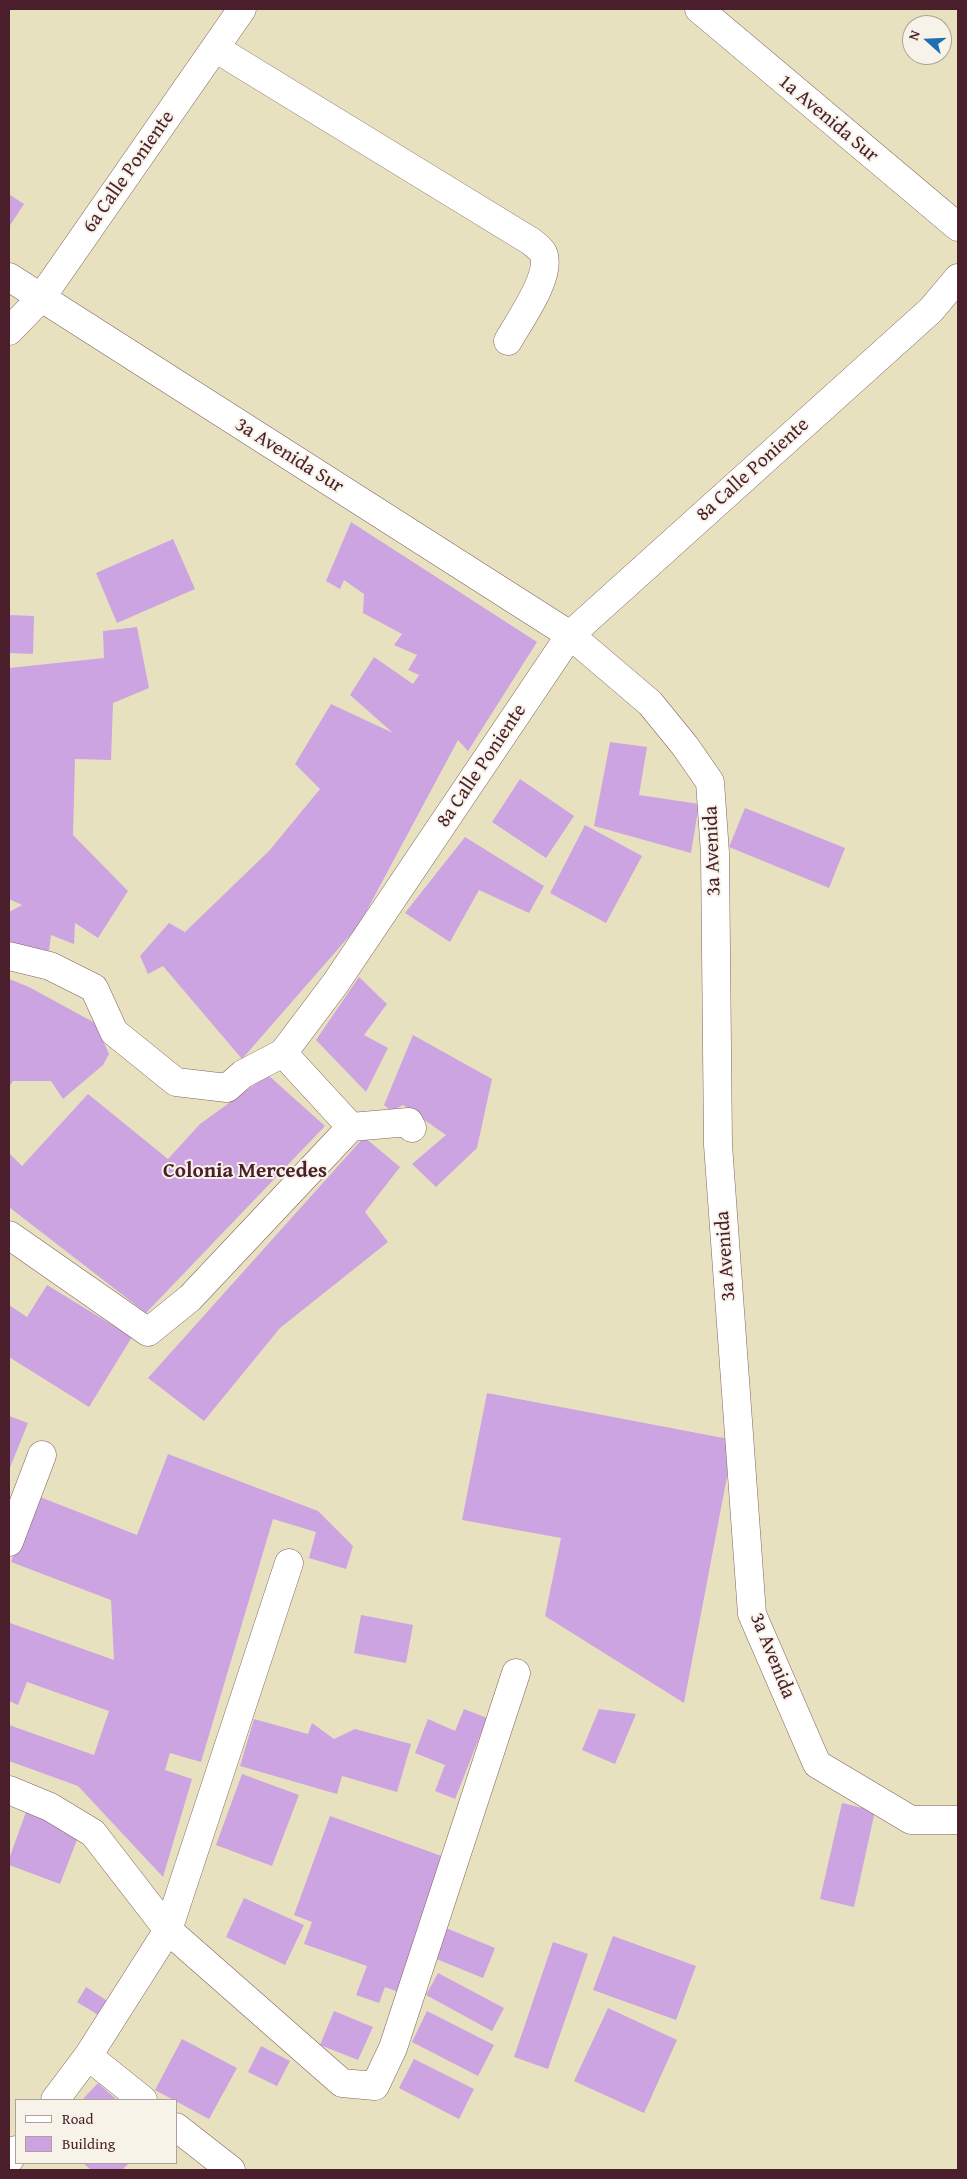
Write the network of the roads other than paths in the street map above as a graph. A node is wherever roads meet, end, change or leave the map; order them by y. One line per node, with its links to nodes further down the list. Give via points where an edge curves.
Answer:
1 (242, 9): 3 (street, 6a Calle Poniente)
2 (699, 9): 4 (street, 1a Avenida Sur)
3 (215, 48): 7 (street, 6a Calle Poniente); 9 (street, via 532,242 543,253 545,267 542,280)
4 (958, 227)
5 (9, 276): 7 (street, 3a Avenida Sur)
6 (958, 278): 10 (street, 8a Calle Poniente, via 931,310)
7 (41, 298): 8 (street, 6a Calle Poniente); 10 (street, 3a Avenida Sur)
8 (9, 331)
9 (508, 341)
10 (570, 634): 12 (street, 8a Calle Poniente, via 335,984); 21 (street, 3a Avenida, via 650,703 710,782 715,853 718,1145 752,1614 817,1764 911,1820)
11 (9, 956): 12 (street, 8a Calle Poniente, via 50,966 94,988 114,1032 176,1082 227,1088 243,1074)
12 (283, 1053): 13 (street)
13 (350, 1127): 14 (street, via 409,1122); 15 (street, via 190,1298 148,1332)
14 (412, 1128)
15 (9, 1235)
16 (42, 1455): 17 (street)
17 (9, 1542)
18 (288, 1564): 22 (street)
19 (516, 1673): 22 (street, via 393,2048 375,2086 342,2083)
20 (9, 1790): 22 (street, via 50,1807 93,1832)
21 (958, 1820)
22 (168, 1930): 23 (street)
23 (88, 2056): 24 (street); 25 (street)
24 (56, 2099)
25 (142, 2099)
26 (178, 2129): 27 (street)
27 (231, 2170)

